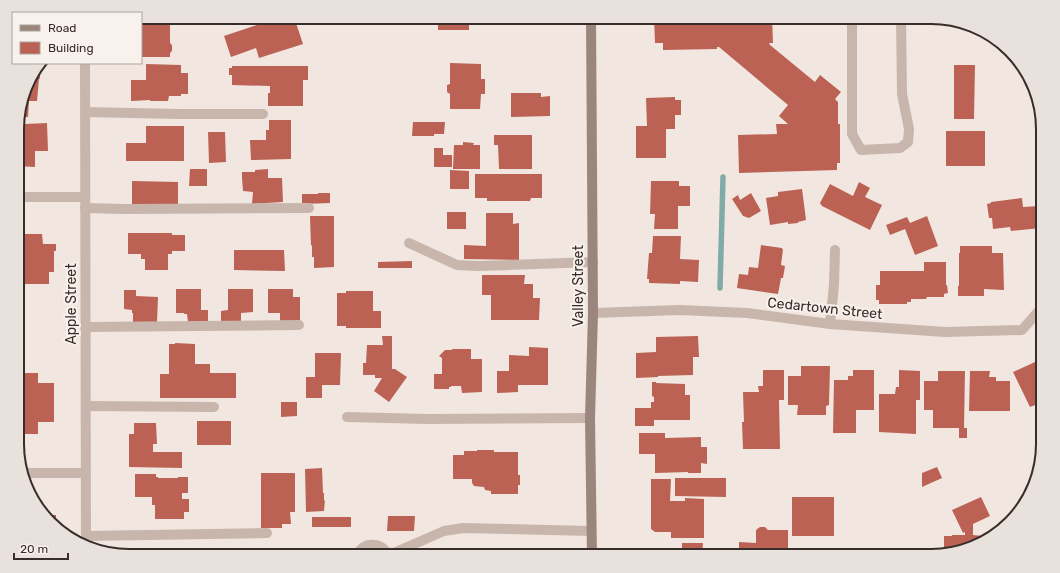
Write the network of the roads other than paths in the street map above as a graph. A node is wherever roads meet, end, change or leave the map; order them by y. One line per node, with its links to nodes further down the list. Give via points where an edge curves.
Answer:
1 (591, 24): 13 (street, Valley Street)
2 (852, 24): 3 (street, via 852,134 861,150 900,148 908,142 909,129 902,94)
3 (901, 24)
4 (85, 64): 5 (street, Apple Street)
5 (85, 112): 6 (street); 8 (street, Apple Street)
6 (263, 114)
7 (24, 197): 8 (street)
8 (85, 197): 9 (street, Apple Street)
9 (85, 208): 10 (street); 18 (street, Apple Street)
10 (309, 208)
11 (409, 244): 13 (street, via 457,265)
12 (835, 250): 16 (street)
13 (593, 262): 14 (street, Valley Street)
14 (593, 313): 16 (street, Cedartown Street, via 680,310 747,313); 22 (street, Valley Street)
15 (1036, 314): 16 (street, Cedartown Street, via 1022,330 945,332)
16 (830, 324)
17 (299, 325): 18 (street)
18 (85, 327): 19 (street, Apple Street)
19 (86, 406): 20 (street); 23 (street, Apple Street)
20 (214, 407)
21 (347, 417): 22 (street)
22 (590, 418): 25 (street, Valley Street)
23 (86, 473): 24 (street); 27 (street, Apple Street)
24 (29, 474)
25 (591, 531): 31 (street, via 463,528 444,531); 32 (street, Valley Street)
26 (267, 533): 28 (street)
27 (86, 539)
28 (90, 541)
29 (361, 549): 30 (street, via 370,544)
30 (385, 549)
31 (403, 549)
32 (592, 549)

